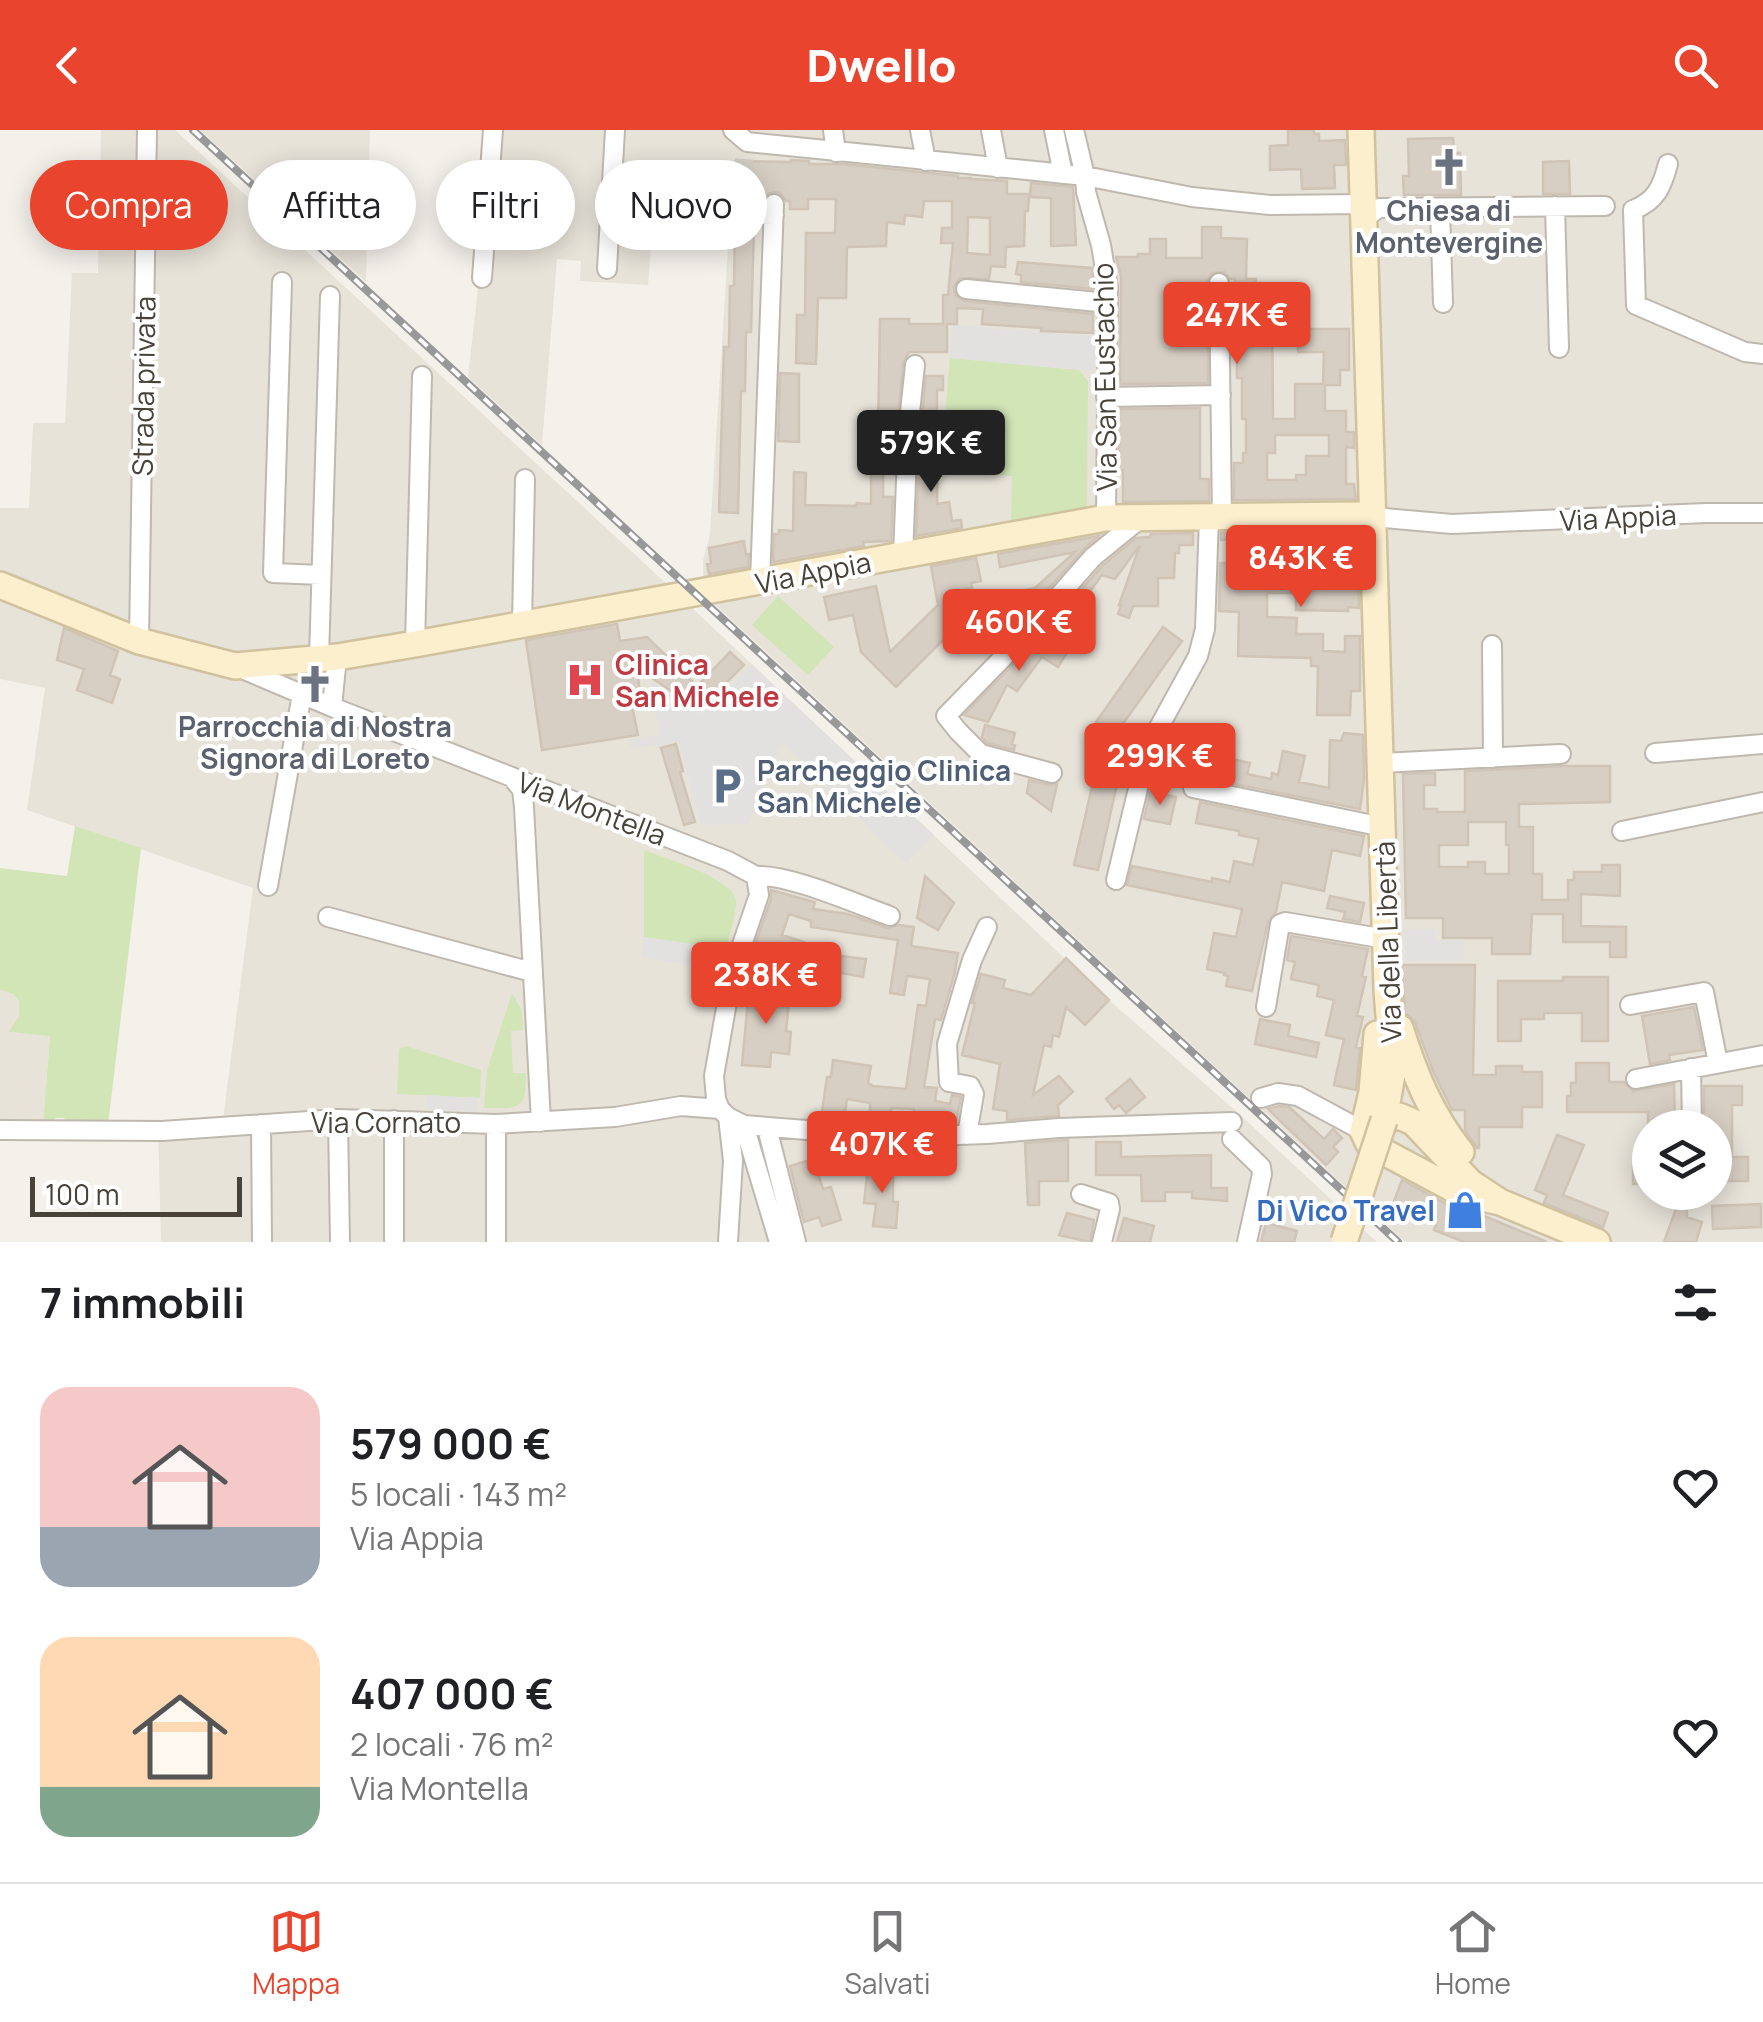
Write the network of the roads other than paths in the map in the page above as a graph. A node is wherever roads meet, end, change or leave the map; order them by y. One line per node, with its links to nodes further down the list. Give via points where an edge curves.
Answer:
1 (147, 130): 49 (street, Strada privata)
2 (493, 130): 25 (street)
3 (615, 130): 24 (street)
4 (833, 130): 12 (street)
5 (920, 130): 14 (street)
6 (992, 130): 16 (street)
7 (1054, 130): 17 (street)
8 (1074, 130): 18 (street, Via San Eustachio)
9 (1361, 130): 23 (street, Via della Libertà)
10 (739, 135): 11 (street, via 747,142); 13 (street)
11 (792, 139): 12 (street)
12 (836, 152): 14 (street)
13 (744, 159)
14 (926, 161): 16 (street)
15 (1668, 164): 33 (street, via 1660,190 1633,210 1636,306)
16 (998, 168): 17 (street)
17 (1064, 174): 18 (street)
18 (1085, 176): 23 (street, via 1192,197); 30 (street, Via San Eustachio)
19 (1555, 206): 20 (street); 21 (street); 32 (street)
20 (1605, 206)
21 (1440, 208): 23 (street); 31 (street)
22 (767, 211): 46 (street, via 774,210)
23 (1363, 212): 40 (street, Via della Libertà)
24 (607, 270)
25 (482, 278)
26 (282, 282): 45 (street, via 273,574)
27 (1219, 283): 36 (street)
28 (966, 289): 30 (street)
29 (330, 296): 45 (street)
30 (1108, 302): 37 (street, Via San Eustachio)
31 (1443, 302)
32 (1559, 348)
33 (1763, 354)
34 (914, 365): 44 (street)
35 (422, 376): 50 (street)
36 (1220, 396): 37 (street); 43 (street)
37 (1106, 397): 41 (street, Via San Eustachio)
38 (525, 480): 48 (street)
39 (1763, 513): 40 (street, Via Appia, via 1452,524)
40 (1373, 517): 43 (street, Via Appia); 60 (street, Via della Libertà)
41 (1106, 518): 42 (street, Via Appia); 44 (street, Via Appia)
42 (1141, 518): 43 (street, Via Appia); 61 (street, via 1093,556 946,716 981,754)
43 (1216, 518): 70 (street, via 1198,656 1153,738)
44 (903, 556): 46 (street, Via Appia)
45 (321, 575): 52 (street)
46 (760, 582): 48 (street, Via Appia)
47 (0, 585): 49 (street, Via Appia)
48 (522, 624): 50 (street, Via Appia)
49 (140, 641): 53 (street, Via Appia)
50 (415, 644): 52 (street, Via Appia)
51 (1492, 645): 59 (street)
52 (328, 658): 53 (street, Via Appia); 55 (street)
53 (235, 666): 54 (street, Via Montella)
54 (302, 694): 55 (street, Via Montella); 71 (street)
55 (332, 707): 62 (street, Via Montella)
56 (1763, 744): 57 (street)
57 (1654, 753)
58 (1561, 754): 59 (street)
59 (1493, 758): 60 (street)
60 (1381, 764): 67 (street, Via della Libertà)
61 (1052, 774)
62 (511, 776): 64 (street, Via Montella); 66 (street)
63 (1193, 788): 67 (street)
64 (564, 797): 66 (street); 69 (street, Via Montella)
65 (1763, 802): 68 (street)
66 (524, 807): 76 (street)
67 (1383, 826): 75 (street, Via della Libertà)
68 (1622, 831)
69 (756, 876): 72 (street, Via Montella); 83 (street, via 759,895 732,974)
70 (1116, 880)
71 (268, 886)
72 (890, 916)
73 (328, 917): 76 (street)
74 (988, 926): 97 (street, via 947,1044 949,1082 970,1086 974,1094)
75 (1386, 939): 77 (street, Via della Libertà); 79 (street, via 1280,924)
76 (532, 972): 91 (street)
77 (1387, 990): 94 (street, Via della Libertà, via 1393,1069); 99 (street, via 1427,1100)
78 (1630, 1005): 81 (street, via 1704,992)
79 (1266, 1008)
80 (1763, 1055): 81 (street)
81 (1718, 1063): 82 (street)
82 (1691, 1068): 84 (street); 87 (street)
83 (714, 1076): 86 (street); 88 (street, via 716,1098)
84 (1636, 1079)
85 (1261, 1098): 94 (street, via 1298,1096)
86 (681, 1106): 88 (street, Via Cornato); 91 (street, Via Cornato)
87 (1692, 1110)
88 (731, 1117): 95 (street, Via Cornato); 104 (street); 105 (street)
89 (338, 1119): 90 (street, Via Cornato); 92 (street, Via Cornato); 102 (street)
90 (394, 1120): 93 (street, Via Cornato); 100 (street)
91 (541, 1122): 93 (street, Via Cornato)
92 (261, 1124): 96 (street, Via Cornato); 101 (street)
93 (496, 1124): 103 (street)
94 (1373, 1126): 99 (street, via 1398,1116 1413,1122 1470,1183); 99 (street, via 1369,1144 1461,1192); 109 (street, Via della Libertà, bridge)
95 (766, 1128): 97 (street); 106 (street)
96 (0, 1130)
97 (968, 1135): 108 (street, via 1058,1128 1232,1131 1262,1174)
98 (1081, 1194): 107 (street, via 1109,1204)
99 (1500, 1202): 110 (street)
100 (394, 1238)
101 (262, 1242)
102 (340, 1242)
103 (496, 1242)
104 (728, 1242)
105 (780, 1242)
106 (796, 1242)
107 (1102, 1242)
108 (1246, 1242)
109 (1344, 1242)
110 (1597, 1242)

